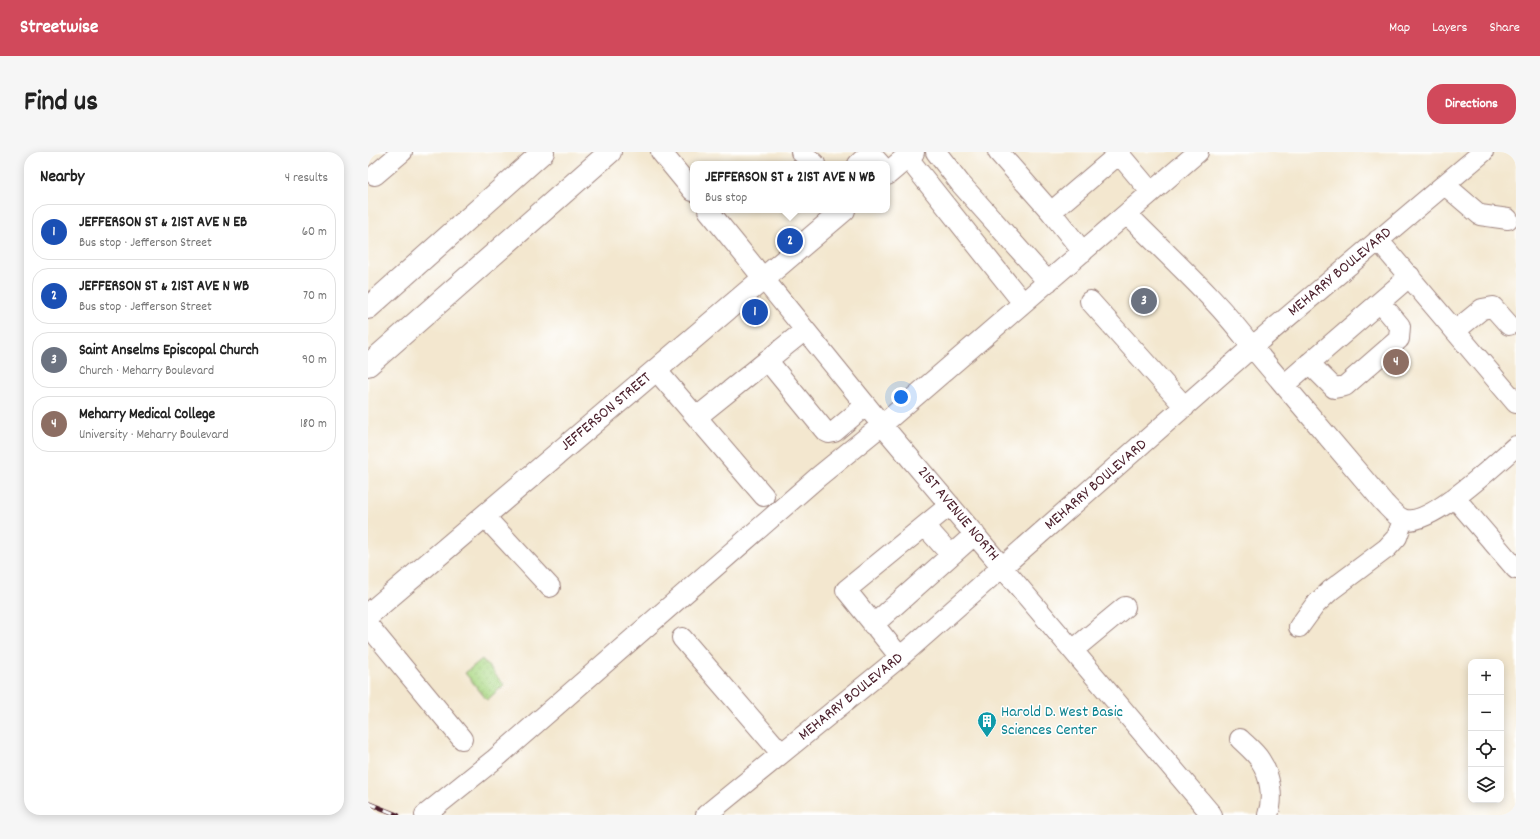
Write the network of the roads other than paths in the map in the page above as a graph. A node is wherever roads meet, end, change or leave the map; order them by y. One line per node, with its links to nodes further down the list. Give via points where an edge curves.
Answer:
1 (402, 152): 16 (street)
2 (544, 152): 33 (main road)
3 (610, 152): 40 (main road)
4 (661, 152): 18 (street)
5 (802, 152): 12 (street)
6 (936, 152): 29 (street)
7 (998, 152): 20 (street)
8 (1198, 152): 19 (street)
9 (1483, 152): 17 (street, MEHARRY BOULEVARD)
10 (1119, 153): 19 (street); 20 (street)
11 (910, 154): 15 (main road); 32 (street)
12 (812, 161)
13 (861, 161): 14 (street, via 870,153)
14 (877, 161)
15 (890, 168)
16 (375, 175)
17 (1445, 185): 24 (street, via 1480,215); 25 (street, MEHARRY BOULEVARD)
18 (690, 187)
19 (1151, 192): 23 (street)
20 (1050, 212): 26 (street)
21 (710, 213): 28 (street, 21ST AVENUE NORTH)
22 (840, 213): 28 (main road, JEFFERSON STREET)
23 (1127, 214): 26 (street); 37 (street, via 1177,262)
24 (1508, 219)
25 (1378, 240): 27 (street); 37 (street, MEHARRY BOULEVARD)
26 (1083, 252): 29 (street)
27 (1410, 276): 31 (street); 36 (street)
28 (763, 278): 35 (street, 21ST AVENUE NORTH); 41 (main road, JEFFERSON STREET)
29 (1048, 282): 32 (street)
30 (1090, 301): 45 (street)
31 (1380, 302): 39 (street); 39 (street, via 1400,326 1399,339 1345,386 1334,388)
32 (1023, 303): 47 (street)
33 (368, 308)
34 (1509, 325): 36 (street, via 1493,306 1482,309)
35 (805, 330): 38 (street); 44 (street, 21ST AVENUE NORTH)
36 (1455, 331): 43 (street)
37 (1252, 347): 42 (street); 45 (street, MEHARRY BOULEVARD)
38 (767, 360): 44 (street, via 829,433 834,432); 46 (street)
39 (1309, 363): 42 (street)
40 (368, 365)
41 (656, 370): 46 (street); 52 (main road, JEFFERSON STREET)
42 (1284, 385): 53 (street, via 1384,503)
43 (1516, 403)
44 (866, 405): 47 (street, 21ST AVENUE NORTH)
45 (1185, 407): 57 (street, MEHARRY BOULEVARD)
46 (697, 417): 49 (street)
47 (882, 425): 51 (street, 21ST AVENUE NORTH); 71 (street, via 806,487 495,759)
48 (1516, 446): 50 (street)
49 (764, 496)
50 (1455, 498): 53 (street, via 1425,517); 58 (street)
51 (950, 505): 54 (street); 55 (street, 21ST AVENUE NORTH)
52 (484, 516): 59 (street); 61 (main road, JEFFERSON STREET)
53 (1403, 520): 64 (street, via 1397,536 1387,548 1331,590 1315,605)
54 (925, 526): 56 (street); 62 (street, via 846,590)
55 (975, 534): 56 (street); 57 (street, 21ST AVENUE NORTH)
56 (951, 556): 62 (street)
57 (1003, 567): 66 (street, 21ST AVENUE NORTH); 67 (street, MEHARRY BOULEVARD)
58 (1516, 569)
59 (550, 587)
60 (1125, 607): 66 (street)
61 (368, 615)
62 (873, 624): 67 (street)
63 (368, 625): 68 (street)
64 (1299, 627)
65 (682, 638): 70 (street)
66 (1073, 650): 73 (street, 21ST AVENUE NORTH)
67 (900, 657): 70 (street, MEHARRY BOULEVARD)
68 (462, 739)
69 (1240, 739): 74 (street, via 1260,759 1266,775 1272,803)
70 (781, 753): 72 (street, MEHARRY BOULEVARD)
71 (425, 815)
72 (706, 815)
73 (1212, 815)
74 (1268, 815)

